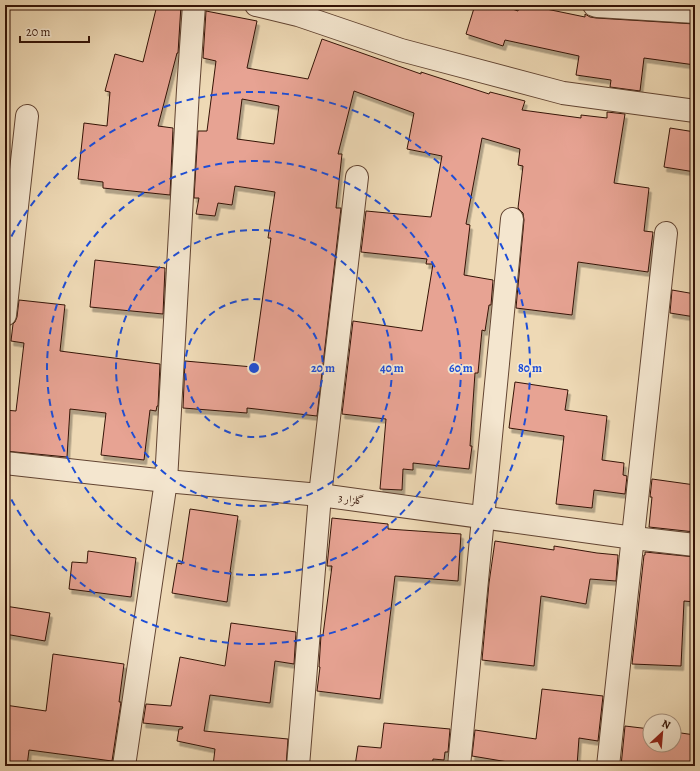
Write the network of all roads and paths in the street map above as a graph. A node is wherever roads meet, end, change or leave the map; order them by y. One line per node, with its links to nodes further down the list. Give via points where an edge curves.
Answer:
1 (194, 5): 12 (street)
2 (256, 5): 5 (street, via 298,14 401,50 563,93)
3 (594, 5): 4 (street)
4 (695, 12)
5 (695, 111)
6 (27, 116): 10 (street)
7 (357, 177): 13 (street)
8 (512, 219): 14 (street)
9 (666, 234): 15 (street)
10 (5, 315)
11 (5, 463): 12 (street, گلزار 3)
12 (166, 481): 13 (street, گلزار 3); 17 (street)
13 (320, 495): 14 (street, گلزار 3); 18 (street)
14 (483, 517): 15 (street, گلزار 3); 19 (street)
15 (634, 538): 16 (street, گلزار 3); 20 (street)
16 (695, 545)
17 (124, 766)
18 (298, 766)
19 (459, 766)
20 (608, 766)

